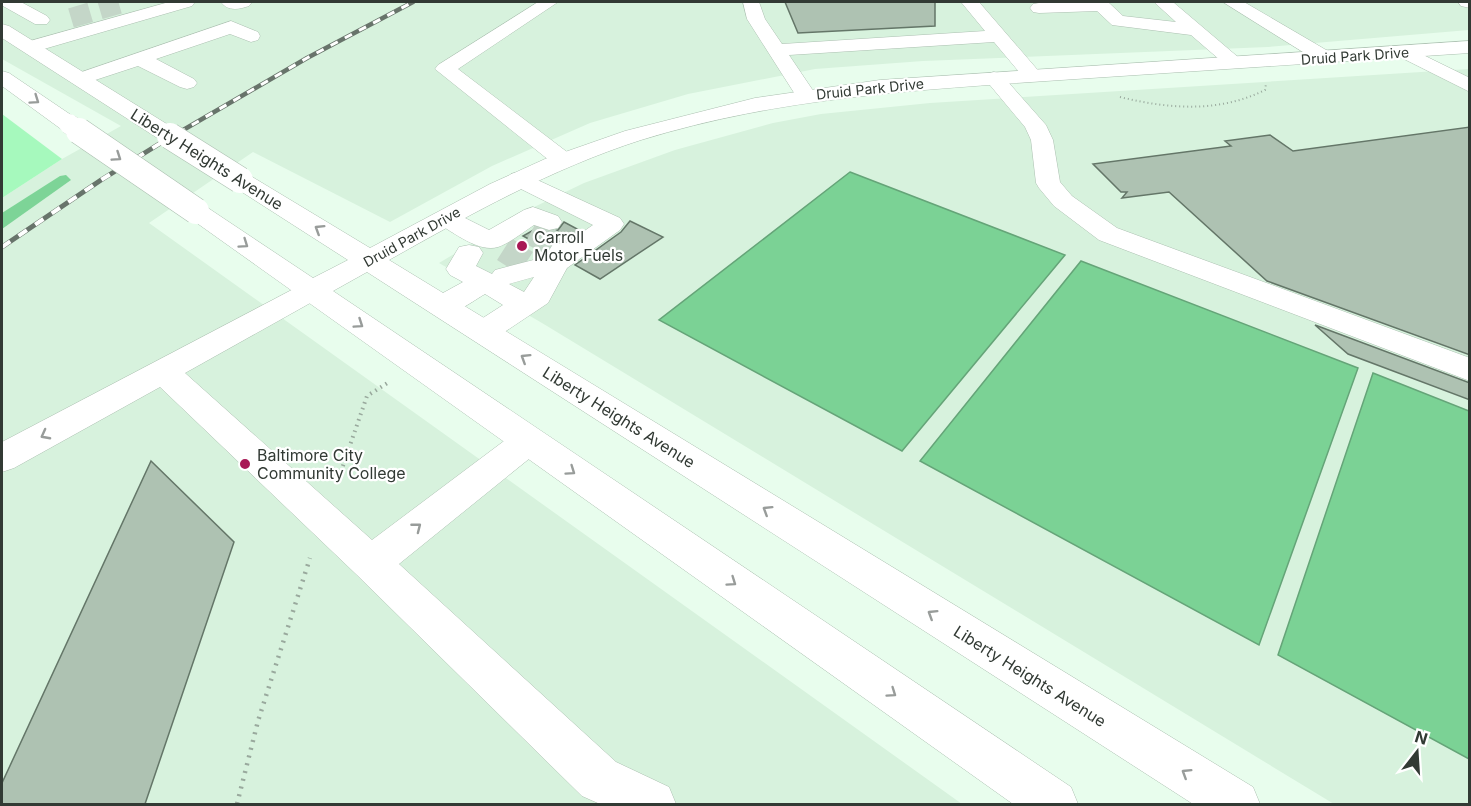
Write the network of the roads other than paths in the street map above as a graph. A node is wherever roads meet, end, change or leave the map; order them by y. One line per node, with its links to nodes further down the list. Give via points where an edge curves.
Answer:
1 (169, 2): 12 (main road, via 77,27)
2 (186, 2): 17 (main road)
3 (230, 2): 4 (main road)
4 (243, 2)
5 (549, 2): 33 (main road, via 445,69)
6 (751, 2): 19 (main road, via 756,19)
7 (970, 2): 16 (main road)
8 (1163, 2): 14 (main road)
9 (1232, 2): 22 (main road)
10 (9, 6): 12 (main road)
11 (1039, 8): 14 (main road, via 1101,5 1118,21)
12 (50, 19): 13 (main road); 13 (main road)
13 (5, 30): 17 (main road, Liberty Heights Avenue)
14 (1196, 30): 25 (main road)
15 (251, 36): 23 (main road, via 231,27)
16 (999, 36): 19 (main road); 26 (main road)
17 (30, 47): 24 (main road, Liberty Heights Avenue)
18 (1468, 48): 20 (main road, Druid Park Drive)
19 (776, 50): 32 (main road)
20 (1407, 53): 22 (main road, Druid Park Drive); 31 (main road)
21 (78, 54): 24 (main road)
22 (1326, 58): 25 (main road, Druid Park Drive)
23 (140, 59): 29 (main road); 30 (main road)
24 (53, 62): 29 (main road, Liberty Heights Avenue)
25 (1235, 63): 26 (main road, Druid Park Drive)
26 (1032, 75): 28 (main road, Druid Park Drive)
27 (2, 77): 39 (main road, one-way to 39, bridge)
28 (994, 78): 32 (main road, Druid Park Drive); 43 (main road, via 1035,125 1042,140 1048,183 1064,201 1108,234)
29 (80, 79): 37 (main road, Liberty Heights Avenue, one-way to 29, bridge)
30 (187, 83)
31 (1470, 86)
32 (805, 95): 33 (main road, Druid Park Drive, via 681,121)
33 (563, 160): 34 (main road, Druid Park Drive)
34 (520, 179): 35 (main road, Druid Park Drive); 36 (main road, via 610,224)
35 (446, 218): 37 (main road, Druid Park Drive); 38 (main road)
36 (547, 237): 38 (main road); 38 (main road); 40 (main road, via 538,296)
37 (368, 260): 39 (main road, Druid Park Drive); 41 (main road, Liberty Heights Avenue)
38 (495, 261): 40 (main road); 41 (main road)
39 (311, 291): 44 (main road, Druid Park Drive); 45 (main road, one-way to 45)
40 (524, 305): 42 (main road)
41 (442, 306): 42 (main road, Liberty Heights Avenue)
42 (483, 332): 50 (main road, Liberty Heights Avenue, one-way to 42)
43 (1470, 370)
44 (163, 371): 46 (main road, Druid Park Drive, one-way to 46); 47 (main road)
45 (528, 441): 47 (main road, one-way to 45); 49 (main road, one-way to 49)
46 (2, 458)
47 (371, 563): 48 (main road, via 599,779)
48 (652, 804)
49 (1054, 804)
50 (1236, 804)

